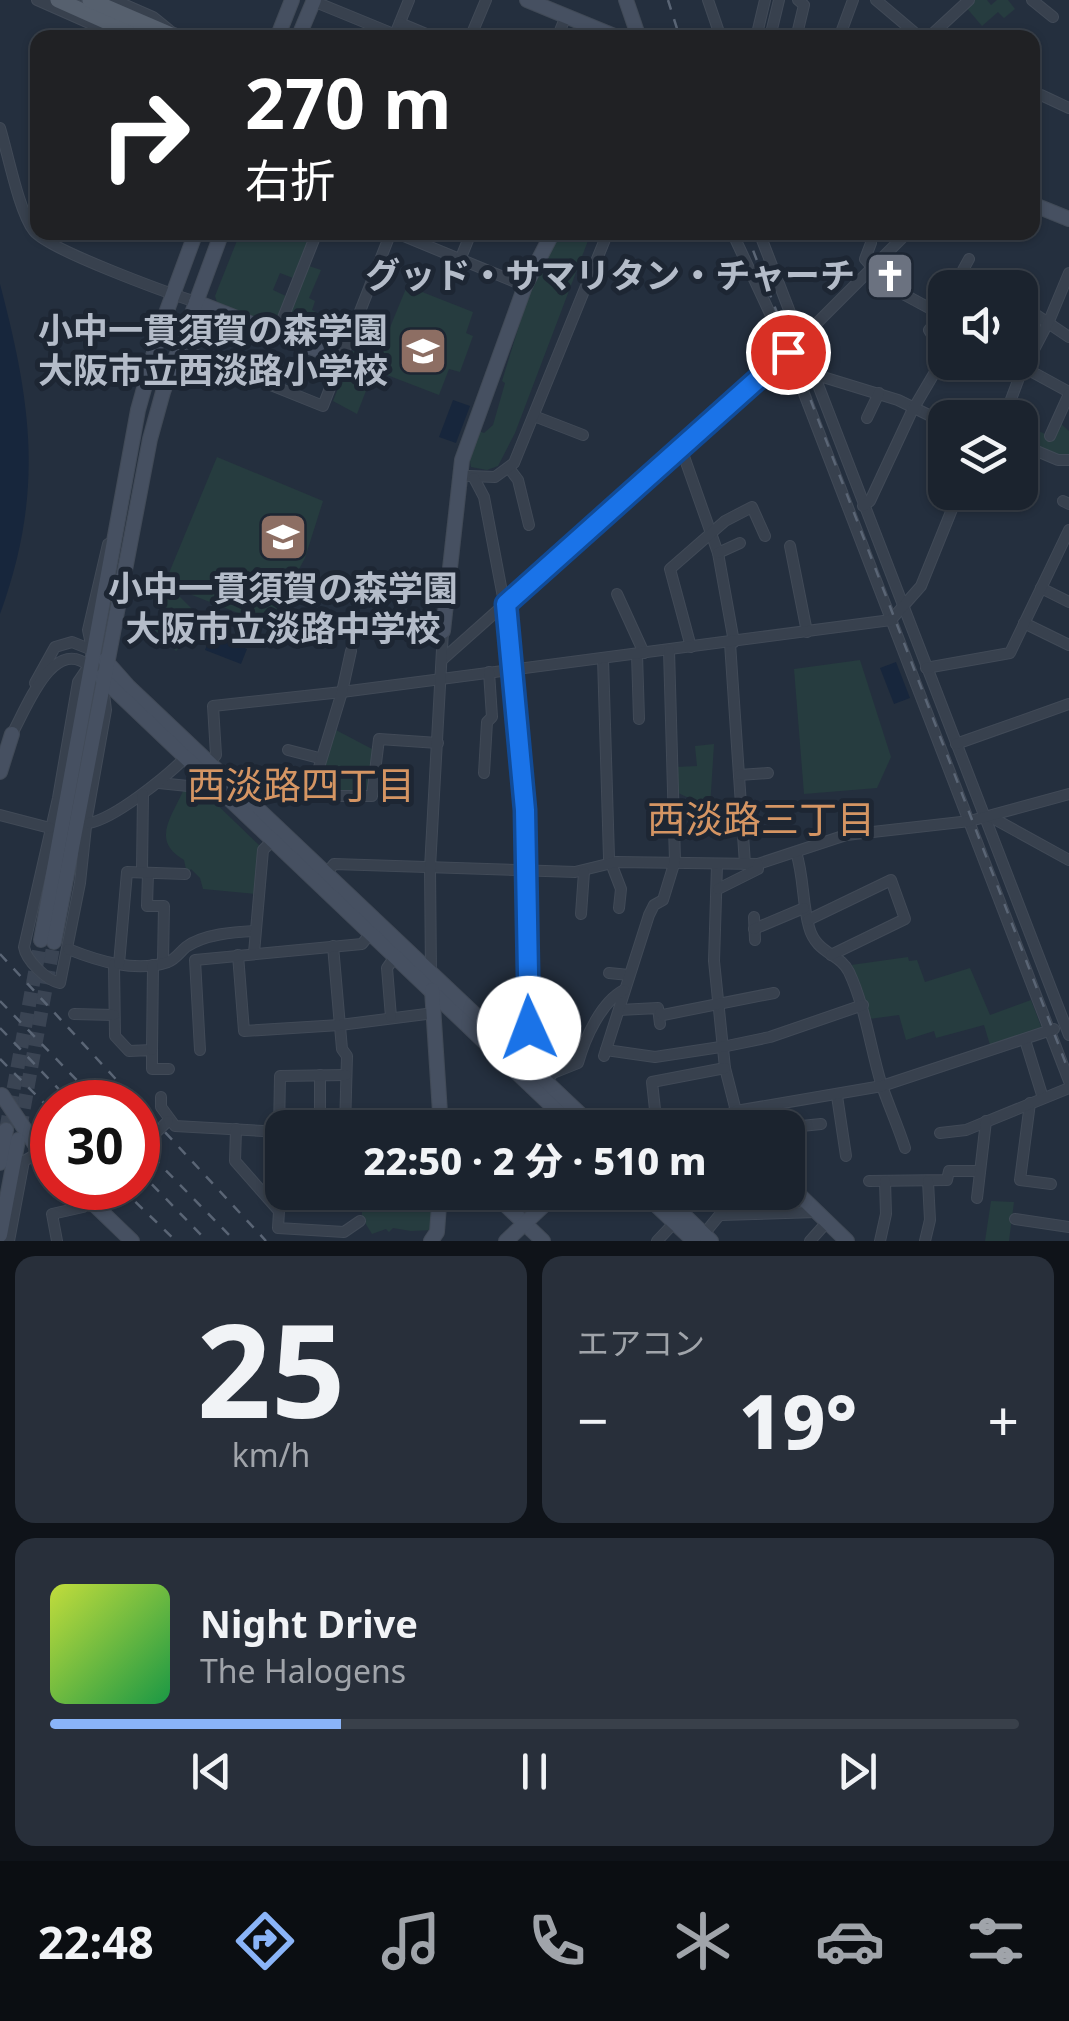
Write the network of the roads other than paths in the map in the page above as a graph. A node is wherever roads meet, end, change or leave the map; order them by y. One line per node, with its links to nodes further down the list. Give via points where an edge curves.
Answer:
1 (37, 0): 22 (street)
2 (58, 0): 23 (main road)
3 (90, 0): 24 (main road)
4 (114, 0): 25 (street)
5 (292, 0): 26 (street)
6 (410, 0): 21 (street)
7 (486, 0): 31 (street)
8 (626, 0): 34 (street)
9 (708, 0): 35 (street)
10 (766, 0): 36 (street)
11 (779, 0): 37 (street)
12 (798, 0): 38 (street, via 804,5)
13 (853, 0): 39 (street)
14 (876, 0): 40 (street)
15 (969, 0): 41 (street)
16 (1032, 0): 20 (street)
17 (314, 1): 27 (street); 28 (street)
18 (531, 1): 19 (street)
19 (566, 16): 32 (street); 33 (street)
20 (1053, 17)
21 (400, 23): 29 (street); 30 (street)
22 (105, 30)
23 (125, 30)
24 (159, 30)
25 (168, 30)
26 (280, 30)
27 (301, 30)
28 (383, 30)
29 (397, 30)
30 (417, 30)
31 (473, 30)
32 (560, 30)
33 (600, 30)
34 (635, 30)
35 (718, 30)
36 (758, 30)
37 (772, 30)
38 (798, 30)
39 (842, 30)
40 (915, 30)
41 (934, 30)
42 (1040, 96): 43 (street)
43 (1069, 108)
44 (0, 128): 47 (street)
45 (1040, 207): 46 (street)
46 (1069, 219)
47 (30, 220)
48 (46, 240): 68 (street)
49 (193, 240): 68 (street)
50 (219, 240): 70 (street)
51 (314, 240): 74 (street)
52 (390, 240): 80 (street)
53 (412, 240): 62 (street)
54 (468, 240): 62 (street)
55 (549, 240): 66 (street)
56 (605, 240): 88 (street)
57 (736, 240): 79 (street)
58 (762, 240): 77 (street)
59 (900, 240): 63 (street)
60 (871, 243): 63 (street, via 866,259)
61 (969, 259): 64 (street)
62 (460, 260): 66 (street)
63 (873, 268): 77 (street)
64 (963, 270)
65 (1069, 273): 69 (street)
66 (526, 286): 98 (street, via 462,460)
67 (894, 290): 71 (street)
68 (173, 294): 70 (street); 121 (street, via 146,378)
69 (1065, 294): 73 (street)
70 (196, 302): 74 (street); 78 (street)
71 (928, 307)
72 (1038, 315): 73 (street)
73 (1049, 321): 75 (street); 76 (street)
74 (277, 333): 80 (street)
75 (1069, 337)
76 (1038, 338)
77 (802, 340): 79 (street); 82 (street)
78 (179, 348): 80 (street, via 322,406); 127 (street, via 150,439)
79 (788, 352): 91 (street); 94 (street)
80 (341, 359)
81 (1038, 376): 84 (street)
82 (814, 377): 85 (street); 90 (street)
83 (931, 380): 86 (street)
84 (1069, 393): 93 (street)
85 (879, 394): 86 (street); 89 (street)
86 (915, 407): 87 (street); 99 (street)
87 (928, 414)
88 (534, 416): 92 (street); 97 (street)
89 (867, 418)
90 (830, 420): 91 (street); 99 (street)
91 (817, 426): 114 (street)
92 (583, 435)
93 (1050, 436)
94 (682, 448): 103 (street); 112 (street)
95 (1038, 452): 96 (street)
96 (1069, 460)
97 (509, 468): 98 (street, via 495,477); 101 (street)
98 (468, 476): 112 (street, via 484,497); 116 (street)
99 (863, 506): 113 (street)
100 (953, 510): 113 (street, via 921,586)
101 (529, 525)
102 (1069, 530): 108 (street)
103 (711, 533): 104 (street, via 752,507); 107 (street); 120 (street, via 670,569)
104 (765, 536)
105 (740, 543): 107 (street)
106 (790, 546): 117 (street)
107 (718, 552): 118 (street)
108 (1063, 556): 109 (street)
109 (1041, 588): 111 (street); 115 (street)
110 (617, 594): 124 (street)
111 (1069, 602)
112 (506, 604): 126 (street); 129 (street)
113 (902, 604): 114 (street); 130 (street)
114 (891, 620): 117 (street); 134 (street)
115 (1024, 623): 119 (street); 130 (street, via 1010,653)
116 (444, 631): 126 (street)
117 (807, 632): 118 (street)
118 (732, 642): 120 (street); 148 (street)
119 (1069, 645)
120 (692, 648): 122 (street)
121 (92, 650): 127 (street); 128 (street); 138 (street, via 72,642 55,647)
122 (669, 650): 124 (street); 165 (street)
123 (351, 651): 135 (street)
124 (640, 654): 125 (street); 137 (street)
125 (603, 658): 129 (street); 166 (street)
126 (443, 659): 133 (street)
127 (108, 662): 132 (street); 144 (street)
128 (90, 666): 132 (street); 138 (street, via 72,657 55,664); 161 (street, via 78,682); 183 (street)
129 (511, 670): 131 (street); 172 (street)
130 (927, 670): 134 (street); 140 (street)
131 (489, 672): 133 (street); 146 (street, via 492,716)
132 (103, 678): 142 (street); 160 (street, via 106,710); 183 (street)
133 (441, 678): 135 (street); 139 (street)
134 (914, 679): 150 (street)
135 (342, 692): 143 (street); 144 (street, via 213,706 216,755)
136 (1069, 704): 140 (street)
137 (639, 719)
138 (12, 734): 145 (street)
139 (438, 742): 155 (street, via 380,739 372,796); 170 (street)
140 (956, 744): 149 (street)
141 (288, 750): 143 (street)
142 (186, 758): 151 (street); 152 (street)
143 (320, 758): 155 (street)
144 (210, 762): 156 (street)
145 (0, 772)
146 (484, 773)
147 (768, 774): 148 (street)
148 (739, 775): 167 (street)
149 (968, 778): 150 (street); 158 (street)
150 (955, 783): 159 (street)
151 (159, 784): 152 (street); 153 (street)
152 (219, 789): 162 (street)
153 (143, 794): 160 (street); 171 (street)
154 (1069, 794): 158 (street)
155 (310, 797): 156 (street, via 265,796)
156 (255, 807): 175 (street)
157 (0, 815): 161 (street)
158 (986, 816): 159 (street); 164 (street); 205 (street)
159 (970, 821): 163 (street, via 846,835); 206 (street)
160 (88, 824): 183 (street)
161 (50, 828): 183 (street, via 24,952 56,984 62,981)
162 (272, 841): 181 (street, via 263,850); 182 (street)
163 (796, 852): 168 (street); 179 (street)
164 (1069, 860)
165 (674, 862): 166 (street); 169 (street); 193 (street)
166 (611, 864): 173 (street); 177 (street, via 621,889)
167 (744, 864): 168 (street); 169 (street)
168 (758, 864): 176 (street)
169 (717, 865): 176 (street)
170 (430, 868): 172 (street); 175 (street, via 334,864); 192 (street)
171 (145, 871): 174 (street); 189 (street, via 127,872); 190 (street, via 147,906 164,906)
172 (528, 872): 173 (street); 209 (street, via 529,1028)
173 (584, 872): 178 (street)
174 (185, 874)
175 (326, 874): 192 (street)
176 (718, 889): 197 (street)
177 (619, 908)
178 (581, 914)
179 (806, 914): 180 (street); 187 (street, via 818,947); 187 (street, via 890,880 904,919)
180 (754, 929)
181 (254, 931): 185 (street); 190 (street, via 202,940)
182 (370, 934): 184 (street, via 362,944); 188 (street)
183 (54, 944): 189 (street)
184 (332, 946): 185 (street); 204 (street)
185 (254, 953): 186 (street)
186 (238, 955): 204 (street, via 244,1031); 211 (street, via 195,960)
187 (831, 956): 198 (street, via 847,967)
188 (394, 958): 195 (street); 203 (street, via 387,968)
189 (116, 964): 190 (street); 201 (street)
190 (158, 964): 210 (street)
191 (609, 973): 193 (street)
192 (431, 974): 195 (street); 209 (street)
193 (629, 975): 194 (street)
194 (624, 990): 199 (street); 216 (street, via 610,999 578,1063)
195 (432, 993): 202 (street); 224 (street)
196 (774, 993): 197 (street)
197 (718, 1005): 199 (street, via 660,1019 656,1008); 208 (street)
198 (862, 1005): 208 (street, via 770,1037); 218 (street)
199 (619, 1010): 208 (street, via 606,1053 655,1057)
200 (74, 1014): 201 (street)
201 (114, 1014): 210 (street, via 114,1036 129,1050)
202 (434, 1014): 203 (street); 228 (street)
203 (391, 1017): 204 (street)
204 (340, 1025): 214 (street)
205 (1068, 1028): 206 (street)
206 (1050, 1031): 207 (street); 217 (street)
207 (1025, 1040): 218 (street); 222 (street)
208 (723, 1045): 212 (street)
209 (510, 1048): 216 (street)
210 (152, 1050): 213 (street, via 152,1068)
211 (200, 1050)
212 (724, 1068): 232 (street, via 652,1082); 233 (street)
213 (168, 1069)
214 (346, 1075): 215 (street); 227 (street)
215 (320, 1076): 225 (street, via 280,1076); 226 (street)
216 (546, 1081): 231 (street)
217 (1069, 1084): 222 (street)
218 (882, 1086): 219 (street); 244 (street)
219 (837, 1096): 234 (street); 245 (street)
220 (161, 1097): 235 (street)
221 (1, 1098): 243 (street)
222 (1043, 1098): 223 (street)
223 (1030, 1103): 236 (street); 249 (street, via 1030,1144 1020,1180)
224 (552, 1106): 229 (street); 230 (street)
225 (280, 1110)
226 (320, 1110)
227 (345, 1110)
228 (439, 1110)
229 (552, 1110)
230 (556, 1110)
231 (576, 1110)
232 (655, 1110)
233 (741, 1110)
234 (747, 1110)
235 (168, 1121): 239 (street); 240 (street)
236 (986, 1121): 242 (street); 248 (street)
237 (821, 1124): 238 (street)
238 (805, 1126)
239 (160, 1129)
240 (236, 1129): 241 (street); 266 (street, via 235,1161 279,1211 278,1228 344,1232)
241 (265, 1131)
242 (940, 1133)
243 (30, 1138)
244 (905, 1148)
245 (849, 1149)
246 (30, 1158): 273 (street)
247 (0, 1163): 270 (street, via 12,1135)
248 (980, 1171): 250 (street, via 949,1171 947,1180); 253 (street)
249 (1044, 1180)
250 (928, 1181): 252 (street); 282 (street)
251 (869, 1182): 252 (street)
252 (886, 1182): 281 (street)
253 (977, 1198)
254 (805, 1202): 264 (street)
255 (70, 1210): 274 (street, via 52,1214)
256 (102, 1210): 272 (street)
257 (439, 1210): 275 (street)
258 (511, 1210): 268 (street)
259 (539, 1210): 268 (street)
260 (661, 1210): 267 (street)
261 (676, 1210): 271 (street)
262 (721, 1210): 263 (street)
263 (721, 1215): 264 (street); 271 (street)
264 (822, 1217): 279 (street); 280 (street)
265 (1014, 1219): 269 (street)
266 (360, 1221)
267 (674, 1222): 271 (street); 278 (street)
268 (525, 1224): 276 (street); 277 (street)
269 (1069, 1227)
270 (0, 1235)
271 (703, 1239)
272 (128, 1240)
273 (9, 1241)
274 (57, 1241)
275 (431, 1241)
276 (506, 1241)
277 (543, 1241)
278 (657, 1241)
279 (810, 1241)
280 (848, 1241)
281 (880, 1241)
282 (925, 1241)

